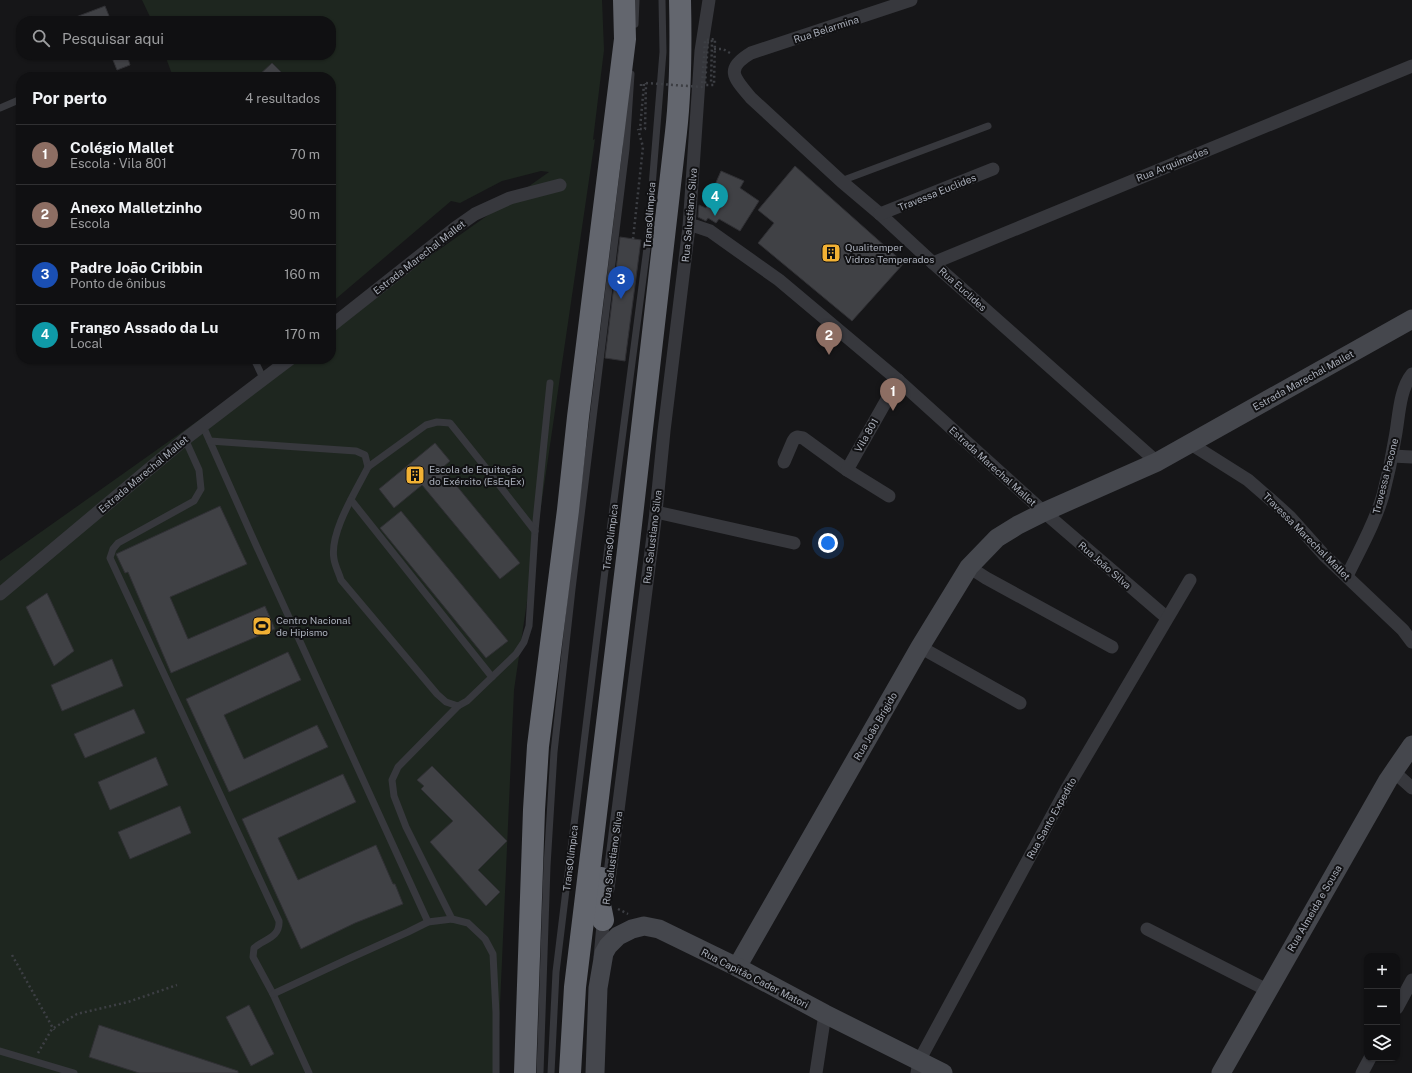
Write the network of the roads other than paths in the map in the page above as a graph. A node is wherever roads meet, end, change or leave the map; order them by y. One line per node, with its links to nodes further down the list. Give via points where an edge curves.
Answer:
1 (624, 0): 59 (highway, TransOlímpica, via 625,39 538,746)
2 (636, 0): 7 (lane)
3 (662, 0): 79 (lane, TransOlímpica, via 663,52 647,248 556,972)
4 (680, 0): 43 (highway, TransOlímpica, via 680,96)
5 (709, 0): 18 (street, Rua Salustiano Silva, via 701,51)
6 (911, 0): 8 (street, Rua Belarmina)
7 (634, 34)
8 (741, 59): 15 (street, Rua Euclides, via 734,68 740,86)
9 (632, 64): 59 (lane, TransOlímpica, via 626,150)
10 (1412, 66): 19 (street, Rua Arquimedes)
11 (16, 101): 12 (lane)
12 (0, 108)
13 (988, 126): 15 (lane)
14 (993, 169): 17 (street, Travessa Euclides)
15 (840, 181): 17 (street, Rua Euclides)
16 (560, 185): 21 (street, Estrada Marechal Mallet, via 510,198 475,214)
17 (880, 214): 19 (street, Rua Euclides)
18 (689, 227): 26 (street, Estrada Marechal Mallet, via 695,226 710,231 779,280); 40 (street, Rua Salustiano Silva)
19 (933, 262): 35 (street, Rua Euclides)
20 (1412, 319): 31 (street, Estrada Marechal Mallet)
21 (336, 322)
22 (256, 364): 25 (lane)
23 (284, 364): 25 (street, Estrada Marechal Mallet)
24 (1412, 374): 32 (street, Travessa Pacone, via 1408,378 1403,394)
25 (264, 380): 28 (street, Estrada Marechal Mallet)
26 (898, 380): 37 (street, Vila 801); 41 (street, Estrada Marechal Mallet)
27 (550, 383): 42 (lane)
28 (203, 426): 29 (street, Estrada Marechal Mallet); 30 (lane)
29 (185, 439): 48 (street, Estrada Marechal Mallet); 68 (lane, via 199,470 201,489 194,501 118,543 110,558 279,921 277,933 257,945 252,953)
30 (210, 442): 36 (lane, via 356,451 365,455); 62 (lane)
31 (1190, 444): 35 (street, Estrada Marechal Mallet); 46 (street, Travessa Marechal Mallet, via 1248,480 1290,517)
32 (1392, 456): 33 (street); 46 (street, Travessa Pacone, via 1372,527)
33 (1412, 458)
34 (784, 462): 37 (street, via 793,441 800,437)
35 (1157, 462): 41 (street, Estrada Marechal Mallet)
36 (368, 467): 39 (lane); 42 (lane, via 426,425 437,422 450,423)
37 (847, 470): 38 (street)
38 (889, 496)
39 (351, 500): 53 (lane); 55 (lane, via 334,540 334,559 341,580 437,694 446,702)
40 (656, 512): 44 (street); 61 (street, Rua Salustiano Silva)
41 (1044, 512): 45 (street, Rua João Brígido, via 997,538); 49 (street, Rua João Silva)
42 (535, 531): 53 (lane, via 529,626 524,642 516,654)
43 (629, 542): 61 (highway, via 629,594 606,808 600,905); 80 (highway, TransOlímpica, via 575,987)
44 (794, 543)
45 (969, 567): 51 (street, Rua João Brígido); 52 (street)
46 (1347, 576): 50 (street, Travessa Marechal Mallet, via 1403,630)
47 (1190, 580): 49 (street, Rua Santo Expedito)
48 (0, 594)
49 (1166, 618): 73 (street, Rua Santo Expedito, via 1066,790)
50 (1412, 642)
51 (920, 647): 54 (street); 64 (street, Rua João Brígido)
52 (1112, 647)
53 (492, 677): 55 (lane, via 467,701)
54 (1020, 703)
55 (458, 706): 60 (lane, via 398,767 392,780 394,796 406,827)
56 (1412, 745): 57 (street, Rua Almeida e Sousa)
57 (1393, 771): 58 (street); 67 (street, Rua Almeida e Sousa)
58 (1412, 788)
59 (540, 870): 77 (highway, TransOlímpica); 78 (lane, TransOlímpica)
60 (452, 919): 62 (lane); 76 (lane, via 468,923 485,939 494,954)
61 (603, 920): 66 (street, Rua Salustiano Silva)
62 (428, 922): 68 (lane)
63 (1146, 929): 67 (street)
64 (737, 967): 66 (street, Rua Capitão Cader Matori, via 659,929 644,926 632,928 608,946 604,953); 70 (street, Rua Capitão Cader Matori)
65 (1412, 980): 69 (street)
66 (598, 988): 81 (street, Rua Salustiano Silva)
67 (1267, 990): 84 (street, Rua Almeida e Sousa)
68 (273, 994): 75 (lane)
69 (1400, 1002)
70 (825, 1014): 73 (street, Rua Capitão Cader Matori); 82 (street)
71 (0, 1051): 74 (lane)
72 (1368, 1061): 85 (street)
73 (918, 1067): 83 (street, Rua Capitão Cader Matori)
74 (74, 1073)
75 (309, 1073)
76 (496, 1073)
77 (525, 1073)
78 (540, 1073)
79 (551, 1073)
80 (570, 1073)
81 (595, 1073)
82 (816, 1073)
83 (943, 1073)
84 (1221, 1073)
85 (1362, 1073)

